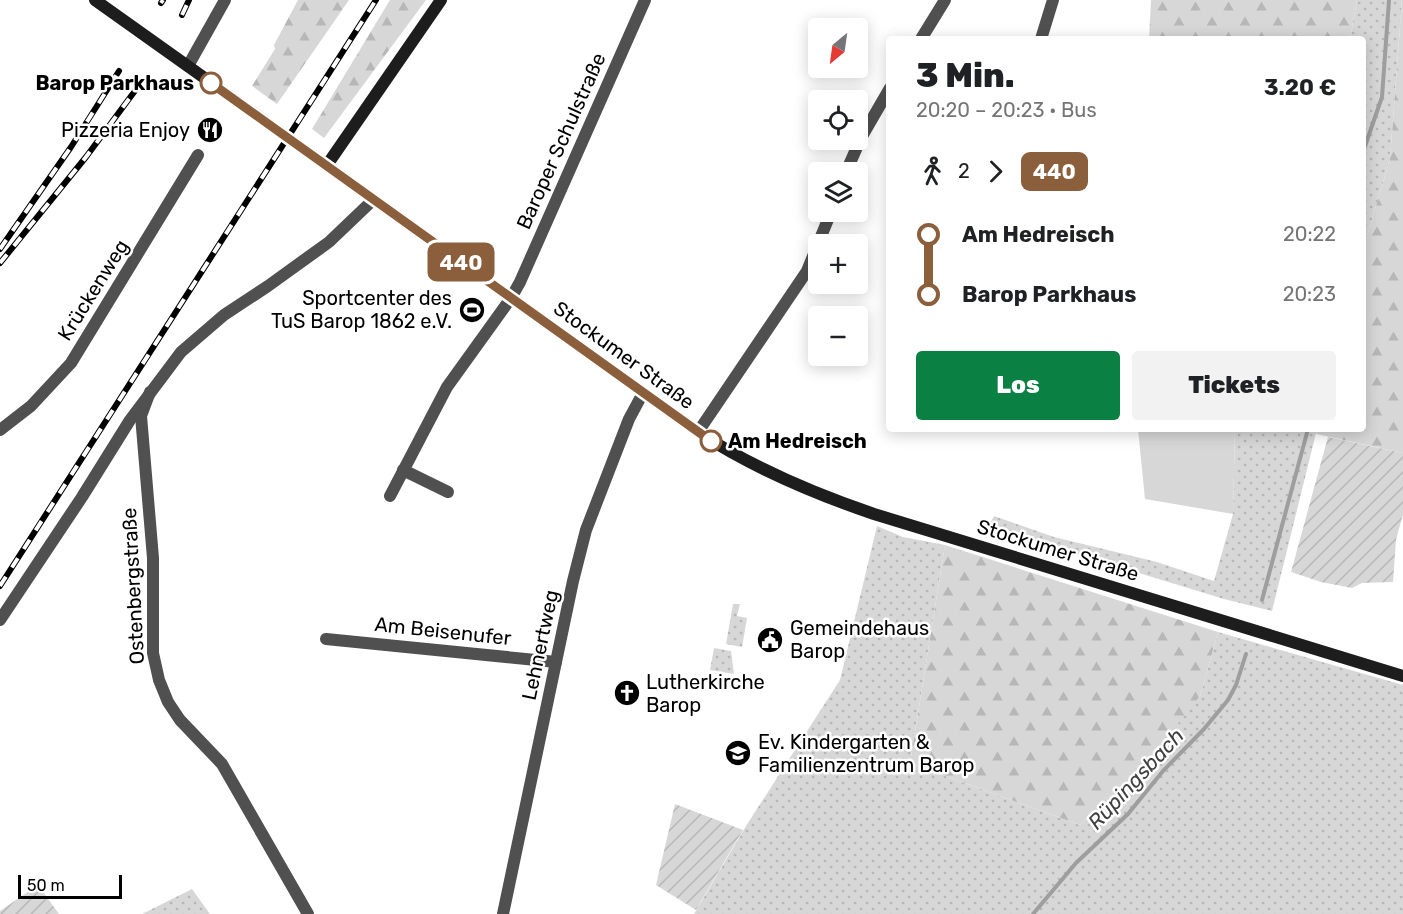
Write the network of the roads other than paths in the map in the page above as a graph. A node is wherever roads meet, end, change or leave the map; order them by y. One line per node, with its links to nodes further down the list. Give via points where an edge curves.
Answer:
1 (95, 0): 9 (main road, Stockumer Straße)
2 (225, 0): 9 (street)
3 (441, 0): 13 (main road)
4 (645, 0): 16 (street, Baroper Schulstraße)
5 (945, 0): 7 (street)
6 (1053, 0): 8 (street)
7 (923, 36)
8 (1042, 36)
9 (188, 66): 13 (main road, Stockumer Straße, bridge)
10 (886, 95): 12 (street)
11 (198, 154): 19 (street, Krückenweg, via 71,363 31,406)
12 (850, 162)
13 (327, 165): 14 (main road, Stockumer Straße)
14 (372, 200): 16 (main road, Stockumer Straße); 17 (street, Ostenbergstraße, via 329,242 224,315 181,352)
15 (827, 222): 20 (street, via 807,271)
16 (511, 298): 18 (main road, Stockumer Straße); 21 (street, Baroper Schulstraße, via 447,387)
17 (150, 392): 24 (street, Ostenbergstraße); 28 (street, Ostenbergstraße, via 141,416 153,558 153,652 159,680 180,720 222,764)
18 (643, 393): 20 (main road, Stockumer Straße); 26 (street, Lehnertweg, via 628,419 586,530)
19 (0, 430)
20 (698, 432): 27 (main road, Stockumer Straße, via 768,472 833,500)
21 (404, 470): 22 (street); 23 (street, Baroper Schulstraße)
22 (448, 492)
23 (390, 496)
24 (0, 620)
25 (326, 639): 26 (street, Am Beisenufer)
26 (556, 662): 29 (street, Lehnertweg)
27 (1403, 676)
28 (309, 914)
29 (503, 914)

